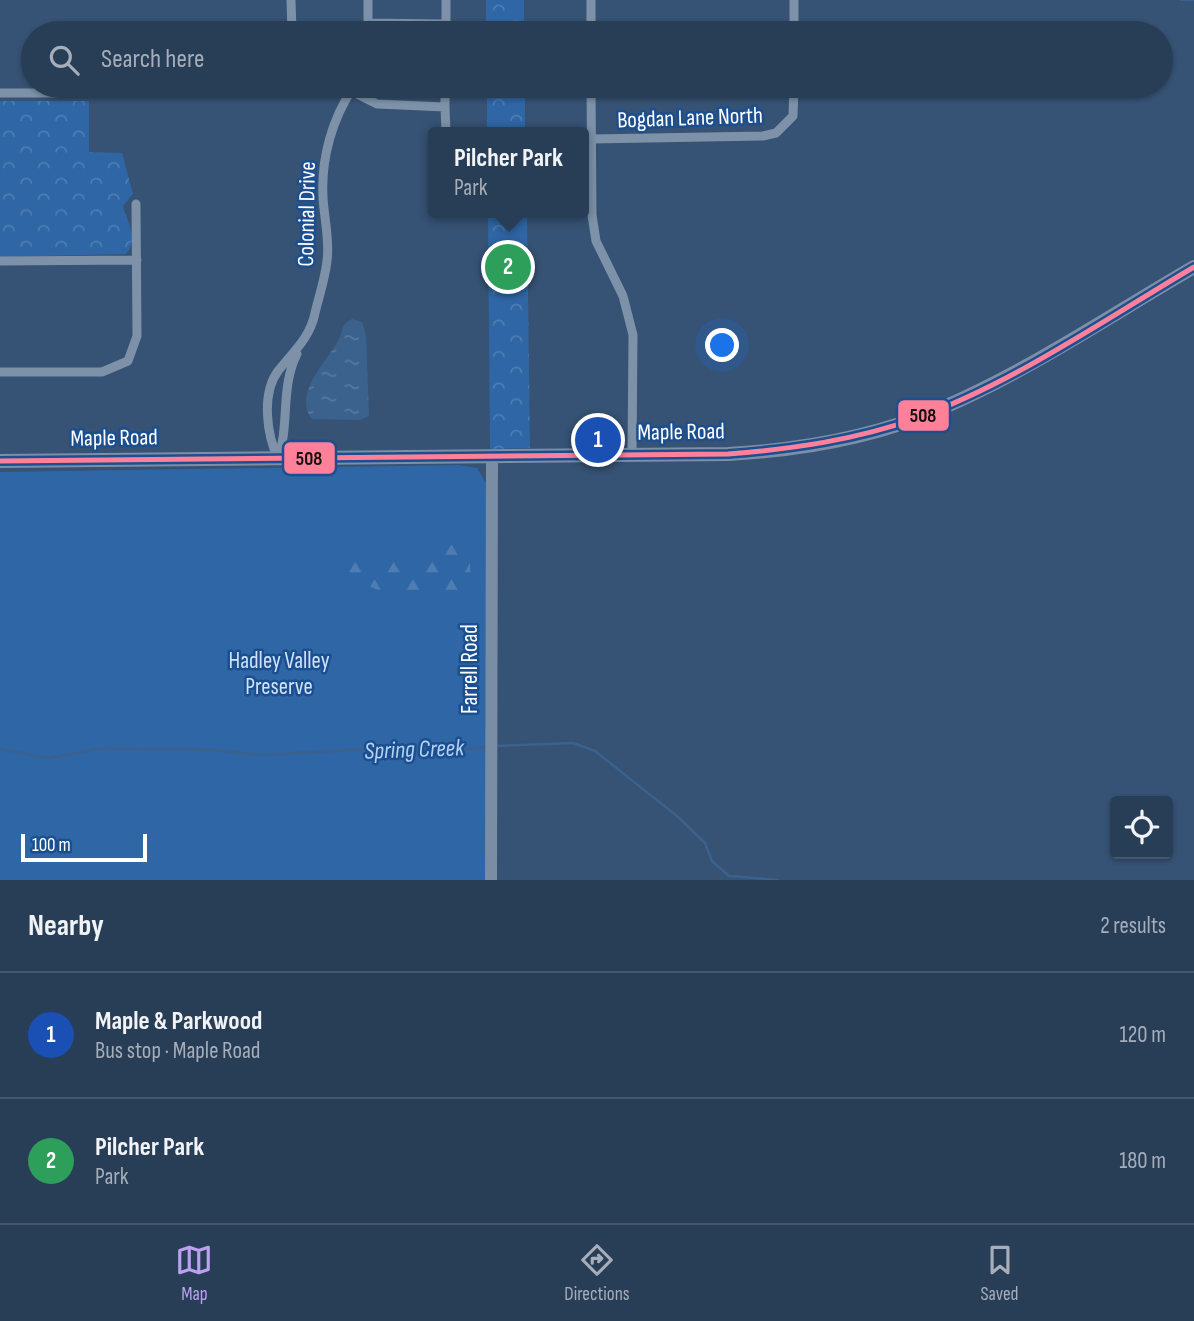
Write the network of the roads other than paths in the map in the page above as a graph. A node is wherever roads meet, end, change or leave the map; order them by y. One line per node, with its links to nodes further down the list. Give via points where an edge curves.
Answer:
1 (291, 0): 6 (street)
2 (368, 0): 7 (street)
3 (591, 0): 9 (street)
4 (794, 0): 10 (street)
5 (446, 1): 8 (street)
6 (292, 21)
7 (369, 21)
8 (446, 21)
9 (591, 21)
10 (794, 21)
11 (0, 93): 12 (street)
12 (21, 93)
13 (347, 98): 25 (street, Colonial Drive, via 327,147 323,197 327,261)
14 (368, 98): 18 (street, via 377,104)
15 (445, 98): 18 (street)
16 (592, 98): 20 (street)
17 (794, 98): 20 (street, Bogdan Lane North, via 793,116 776,133 763,136)
18 (445, 107): 19 (street)
19 (446, 127)
20 (592, 139): 27 (street, via 596,241 622,296 633,335)
21 (136, 204): 22 (street)
22 (136, 260): 23 (street); 26 (street, via 137,336 128,361 102,372)
23 (0, 261)
24 (1194, 267): 27 (main road, Maple Road, via 991,385 898,424 767,452)
25 (306, 337): 28 (street, via 285,394 285,440); 28 (street, Colonial Drive, via 276,373 270,392 269,440)
26 (0, 372)
27 (632, 455): 29 (main road, Maple Road)
28 (278, 458): 29 (main road, Maple Road); 30 (main road, Maple Road)
29 (492, 458): 31 (street, Farrell Road)
30 (0, 461)
31 (491, 880)

